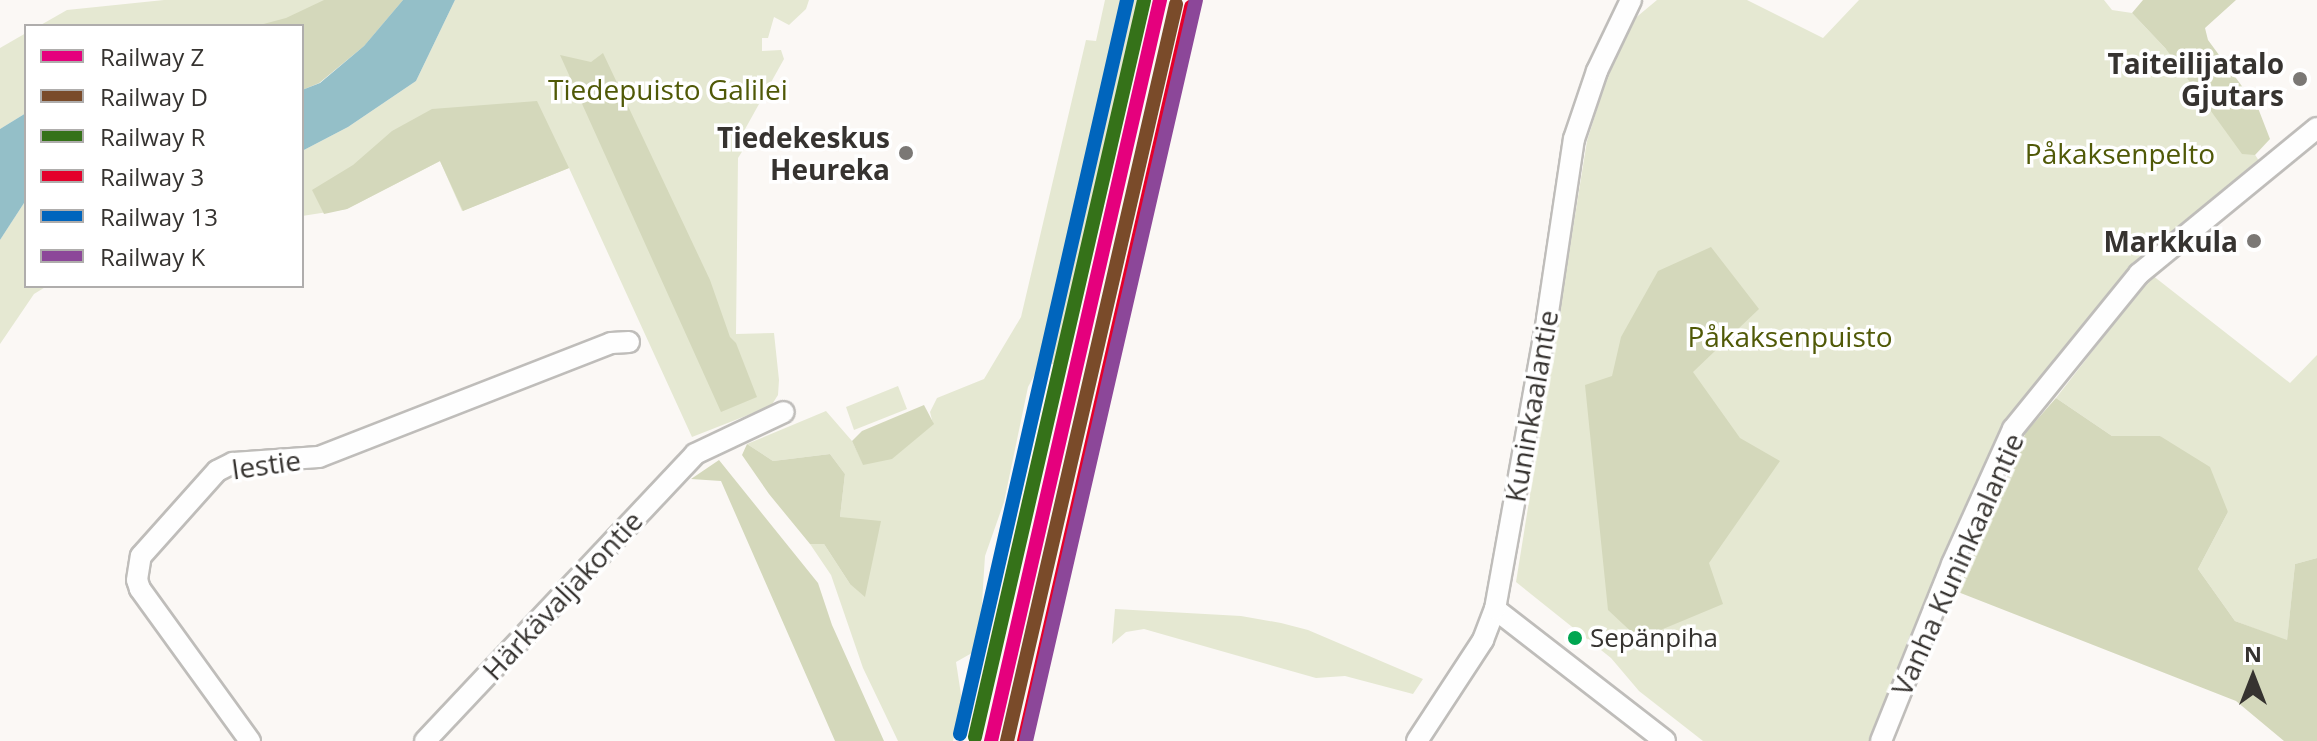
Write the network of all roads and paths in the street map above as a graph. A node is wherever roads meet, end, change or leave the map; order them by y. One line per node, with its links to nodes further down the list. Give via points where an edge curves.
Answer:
1 (1631, 0): 5 (street, Kuninkaalantie, via 1597,71 1574,139)
2 (2317, 128): 10 (street, Vanha Kuninkaalantie, via 2139,274 2013,429)
3 (629, 342): 6 (street, Iestie, via 611,343 319,457 233,463 217,471 141,556 137,580)
4 (784, 412): 7 (street, Härkävaljakontie, via 699,451)
5 (1495, 609): 8 (street, Kuninkaalantie, via 1483,640); 9 (street)
6 (250, 741)
7 (425, 741)
8 (1417, 741)
9 (1665, 741)
10 (1881, 741)

